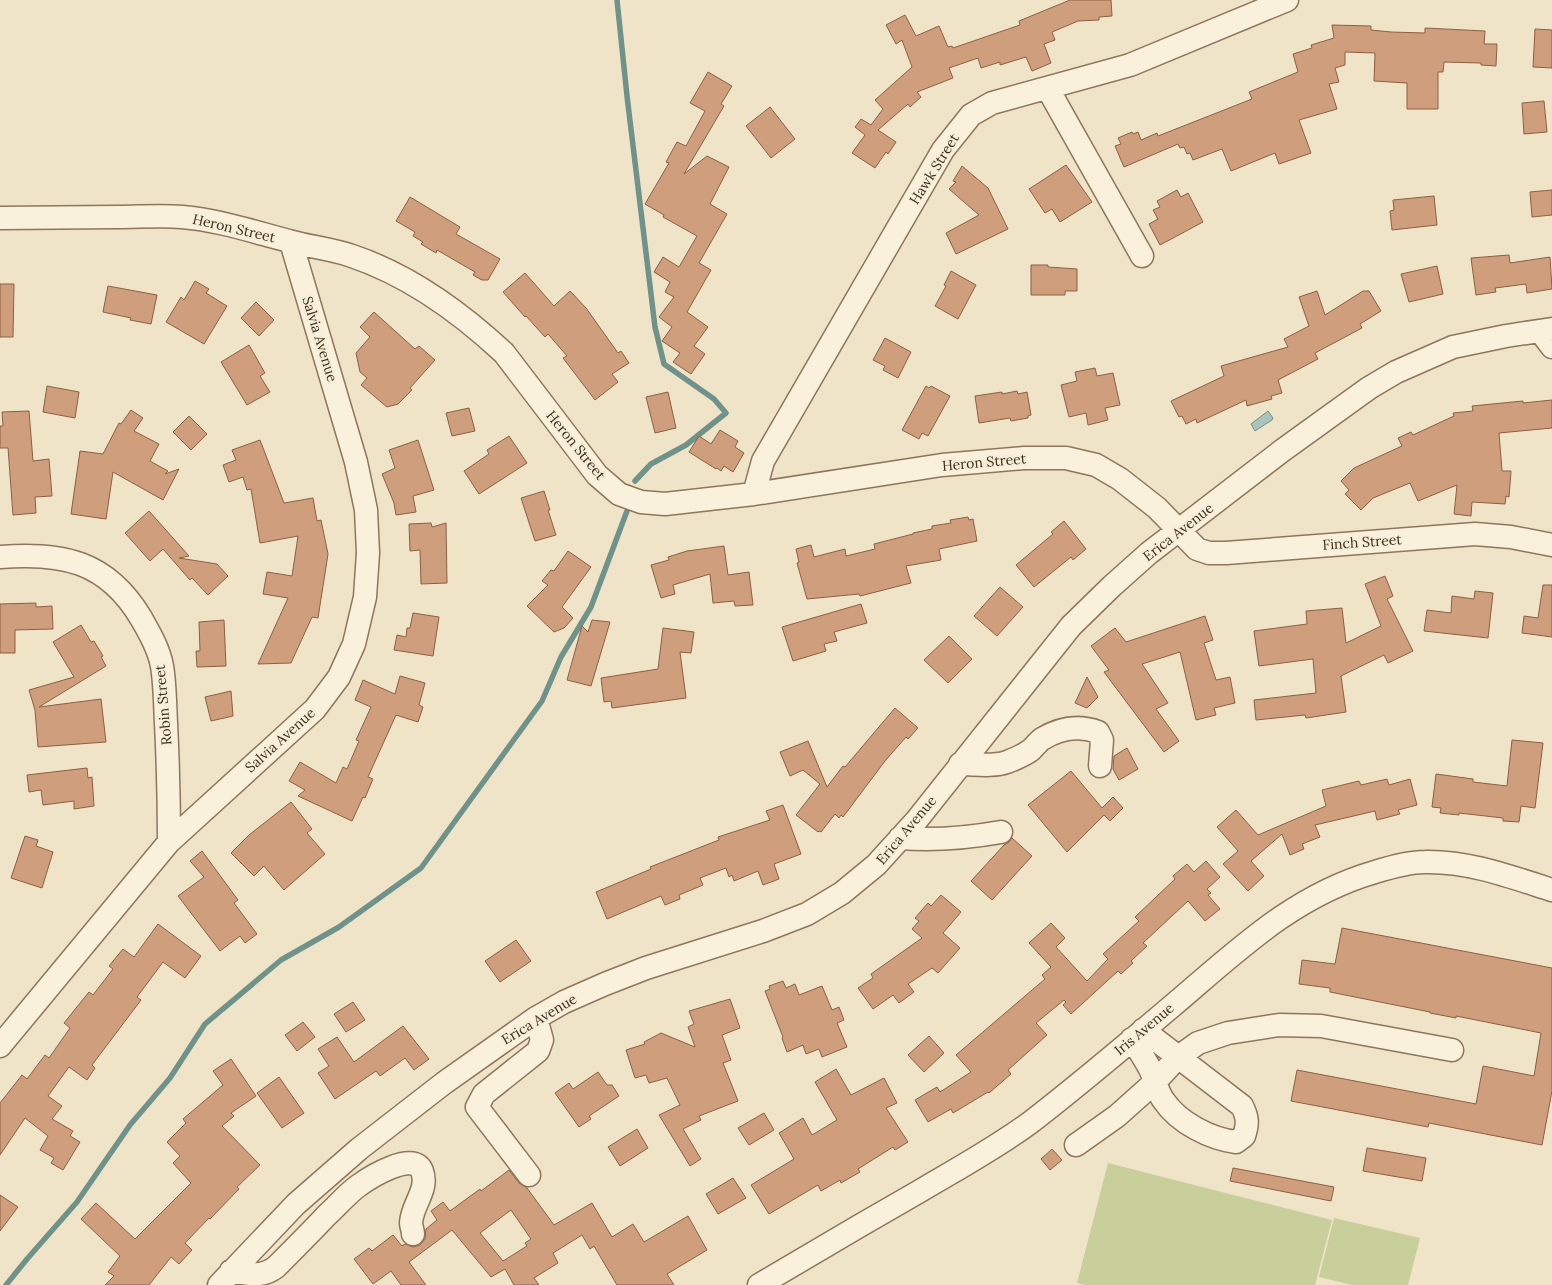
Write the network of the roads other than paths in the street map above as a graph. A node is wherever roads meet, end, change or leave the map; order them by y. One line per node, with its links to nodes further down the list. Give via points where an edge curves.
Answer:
1 (1287, 0): 2 (street, Hawk Street, via 1130,65)
2 (1048, 89): 5 (street); 7 (street, Hawk Street, via 992,103 971,115 943,150 763,460)
3 (0, 218): 4 (street, Heron Street, via 182,216)
4 (291, 242): 7 (street, Heron Street, via 376,265 423,290 466,320 504,353 597,474 619,494 641,502 665,504); 15 (street, Salvia Avenue, via 353,452 366,510 368,554 365,597 354,644 343,669 315,709)
5 (1142, 256)
6 (1548, 336): 8 (street, Erica Avenue, via 1506,336 1453,347 1396,372 1283,450)
7 (754, 494): 8 (street, Heron Street, via 942,465 1066,458 1096,465 1120,479 1157,508)
8 (1179, 531): 9 (street, Finch Street, via 1197,549 1209,553 1475,534); 11 (street, Erica Avenue, via 1143,558 1071,626)
9 (1552, 545)
10 (0, 557): 15 (street, Robin Street, via 26,555 63,559 91,567 112,582 134,607 150,634 162,666)
11 (960, 764): 12 (street, via 1004,763 1018,758 1041,740 1076,727 1098,732 1102,740); 14 (street, Erica Avenue)
12 (1100, 766)
13 (1001, 832): 14 (street, via 944,840)
14 (900, 838): 17 (street, Erica Avenue, via 876,865 842,893 807,914 646,968 564,1002)
15 (169, 842): 19 (street, Salvia Avenue)
16 (1552, 890): 18 (street, Iris Avenue, via 1462,864 1424,862 1366,874 1328,888 1263,929)
17 (536, 1018): 24 (street, via 542,1040 538,1051 484,1094 477,1107); 26 (street, Erica Avenue, via 359,1149 296,1204)
18 (1138, 1035): 21 (street); 22 (street); 27 (street, Iris Avenue, via 1029,1123 970,1162)
19 (0, 1046)
20 (1452, 1050): 21 (street, via 1321,1026 1279,1025 1228,1033 1198,1043)
21 (1177, 1058): 22 (street); 22 (street, via 1242,1106 1247,1116 1244,1136 1236,1142 1224,1140 1194,1127 1164,1101)
22 (1155, 1082): 23 (street, via 1117,1116)
23 (1076, 1145)
24 (529, 1175)
25 (413, 1234): 26 (street, via 412,1218 424,1181 418,1165 406,1163 396,1165 358,1186 268,1273)
26 (225, 1278)
27 (759, 1285)

